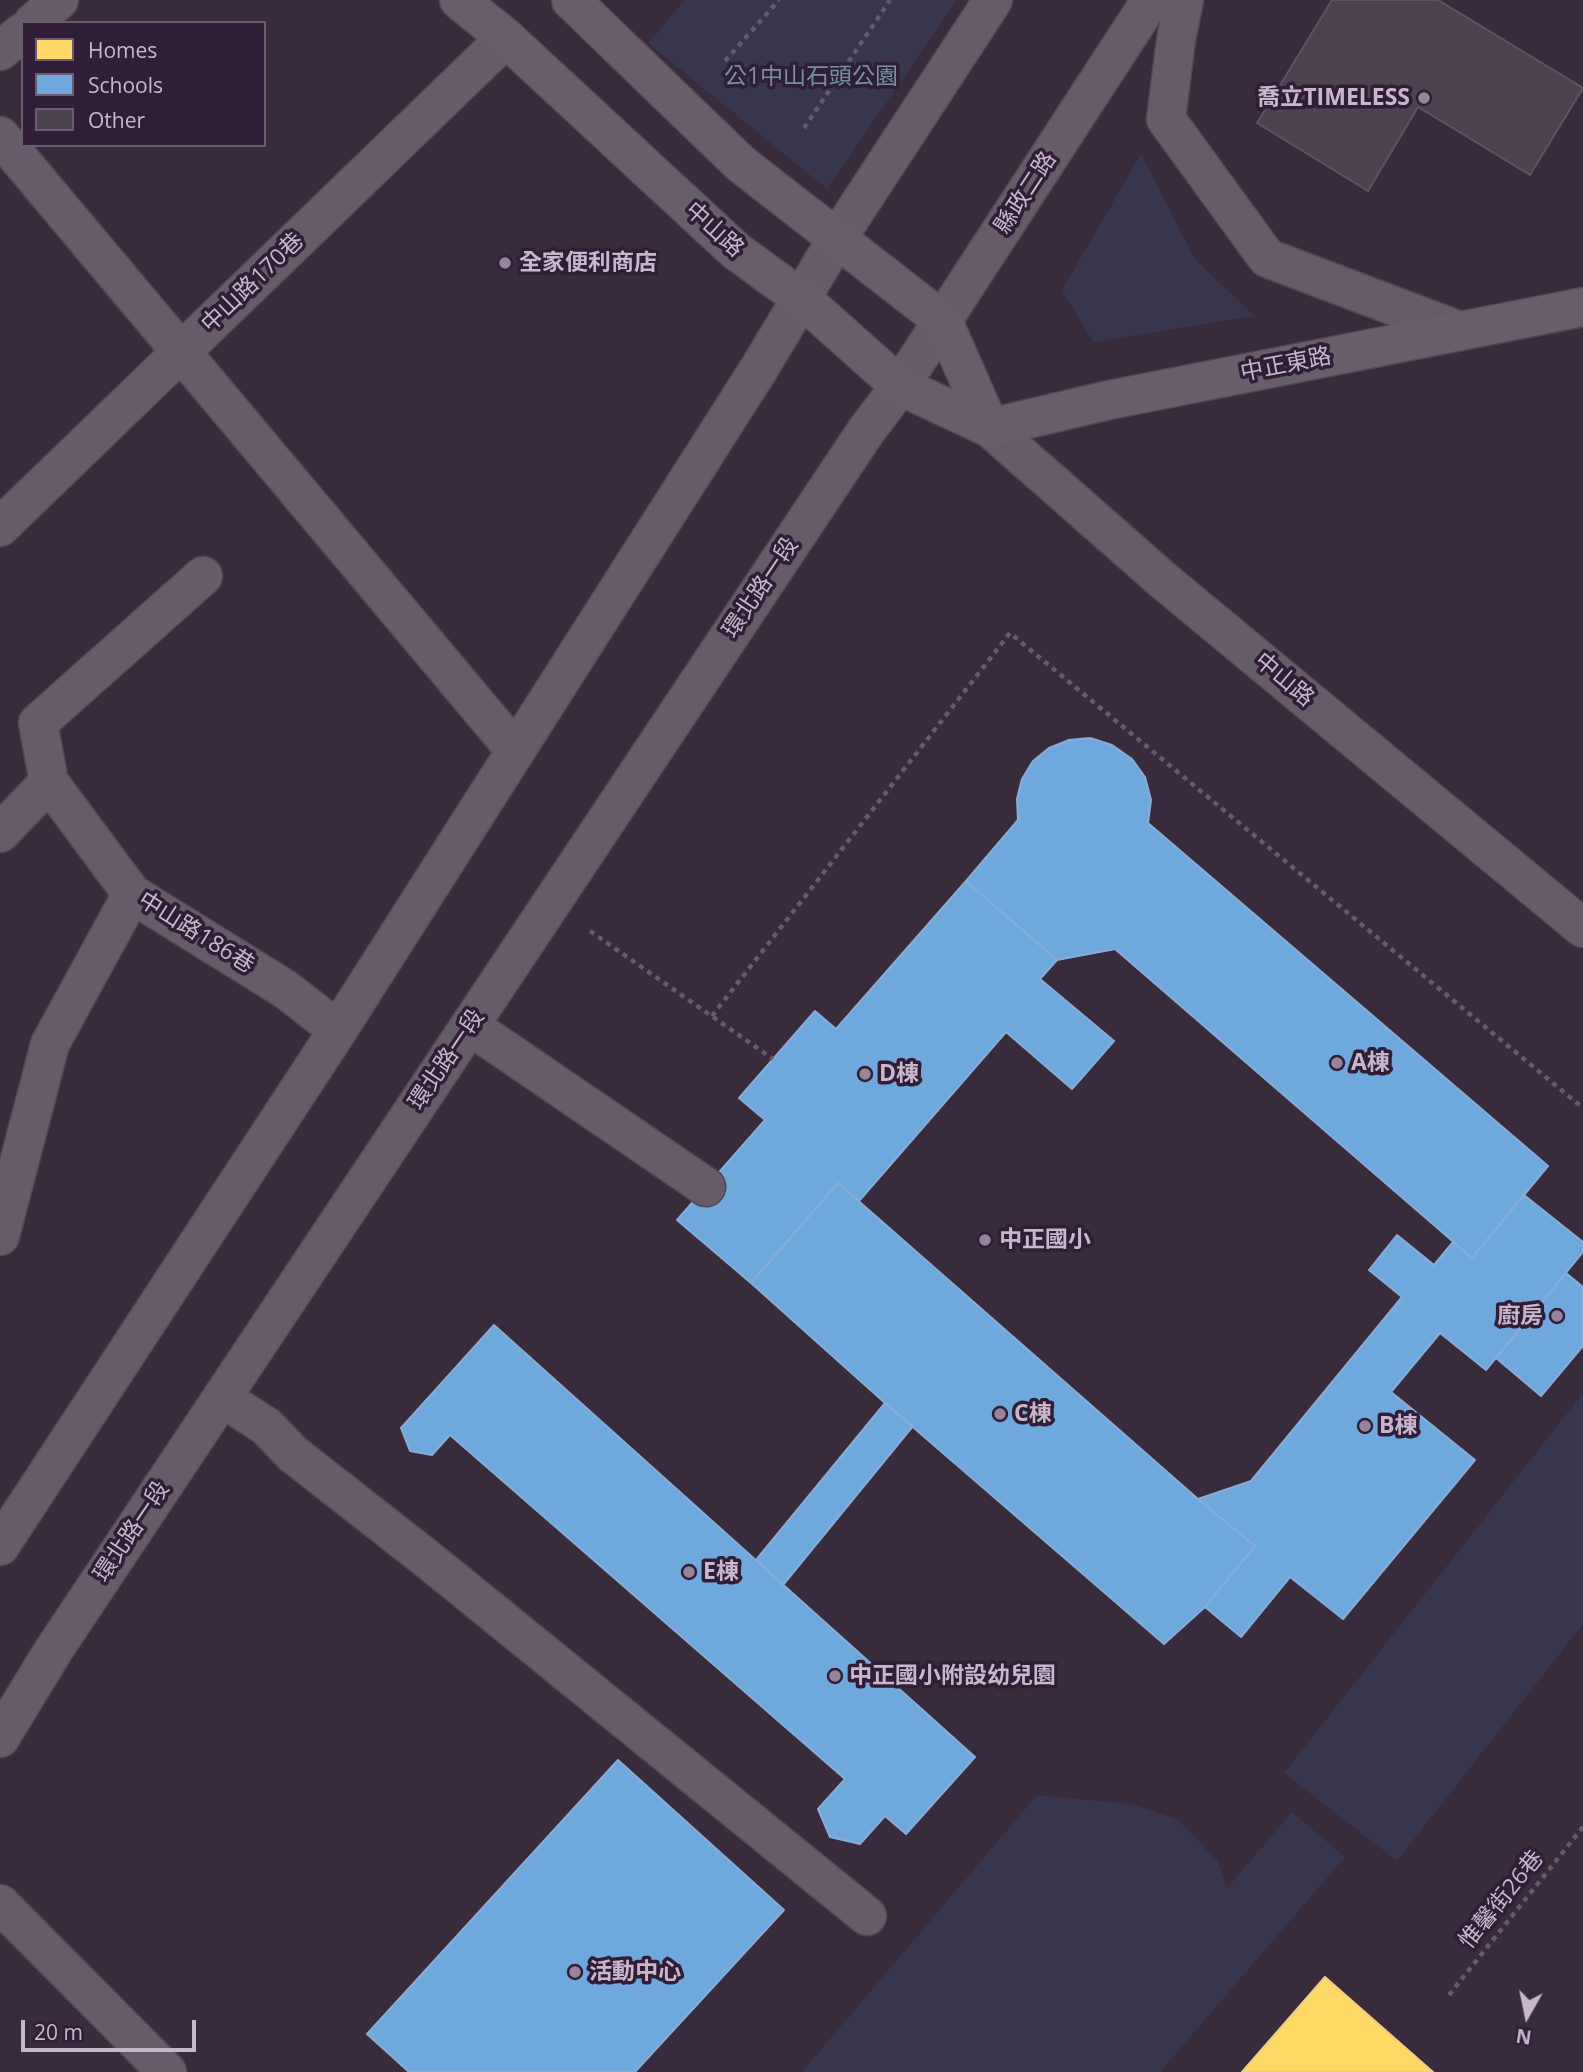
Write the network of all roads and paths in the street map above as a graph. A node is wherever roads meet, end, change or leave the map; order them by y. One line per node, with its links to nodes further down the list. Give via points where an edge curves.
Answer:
1 (60, 0): 9 (street)
2 (459, 0): 11 (main road, 中山路)
3 (571, 0): 16 (main road, 中山路, via 741,164)
4 (779, 0): 13 (path)
5 (890, 0): 14 (path)
6 (993, 0): 16 (street)
7 (1151, 0): 19 (street, 縣政二路)
8 (1184, 0): 20 (street, via 1166,119 1267,258)
9 (35, 21)
10 (21, 34): 12 (street)
11 (506, 38): 17 (main road, 中山路, via 736,251); 21 (street, 中山路170巷)
12 (0, 51)
13 (724, 61)
14 (804, 128)
15 (0, 136): 21 (street)
16 (838, 237): 17 (street); 19 (main road, 中山路)
17 (802, 299): 22 (main road, 中山路); 26 (street)
18 (1583, 307): 20 (main road, 中正東路)
19 (943, 321): 22 (street, 縣政二路); 23 (main road, 中山路)
20 (1460, 331): 23 (main road, 中正東路)
21 (181, 352): 24 (street, 中山路170巷); 26 (street)
22 (900, 386): 23 (main road, 中山路); 30 (street, 環北路一段)
23 (990, 428): 31 (street, 中山路, via 1164,581)
24 (0, 527)
25 (203, 576): 27 (street, 中山路186巷, via 38,723)
26 (515, 750): 34 (street)
27 (49, 782): 28 (street); 29 (street, 中山路186巷)
28 (0, 833)
29 (132, 894): 34 (street, 中山路186巷, via 285,989); 38 (street, via 50,1044)
30 (550, 905): 32 (path); 33 (street, 環北路一段)
31 (1583, 928)
32 (712, 1016): 35 (path); 36 (path, via 1010,634)
33 (470, 1026): 37 (street); 39 (street, 環北路一段)
34 (338, 1030): 40 (street)
35 (773, 1059)
36 (1583, 1108)
37 (706, 1187)
38 (0, 1236)
39 (222, 1398): 41 (street, 環北路一段); 44 (street, via 266,1426 293,1454)
40 (0, 1546)
41 (0, 1738)
42 (1583, 1827): 45 (path, 惟馨街26巷)
43 (0, 1904): 46 (street)
44 (867, 1916)
45 (1449, 1995)
46 (167, 2072)

